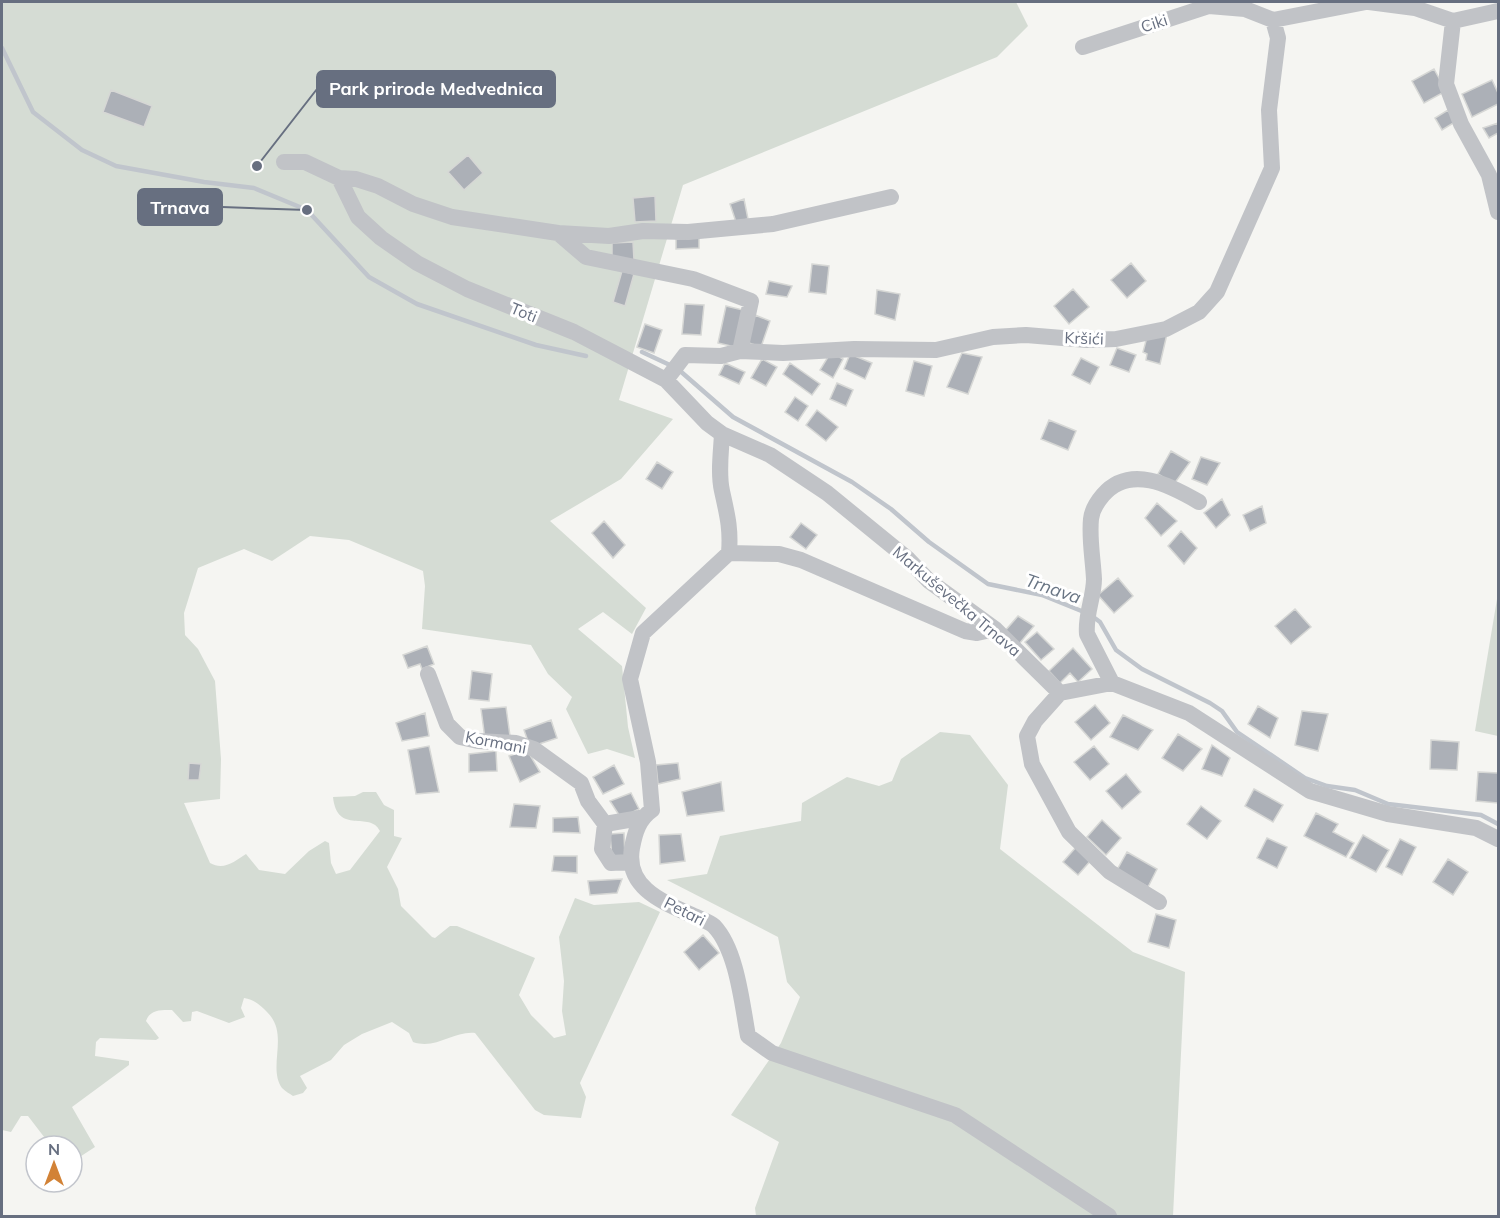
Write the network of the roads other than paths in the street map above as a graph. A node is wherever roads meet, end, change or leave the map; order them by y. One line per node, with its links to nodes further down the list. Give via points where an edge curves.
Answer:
1 (1368, 2): 3 (street); 4 (street, via 1415,8)
2 (1498, 11): 4 (street)
3 (1274, 20): 5 (street, Ciki, via 1245,9 1209,6); 11 (street, Kršići, via 1278,38 1269,110 1272,168 1217,292 1199,312 1166,329 1116,339 1026,335 993,337 936,350)
4 (1453, 21): 9 (street, via 1446,84 1461,124 1489,175)
5 (1083, 47)
6 (284, 162): 7 (street, via 304,162)
7 (339, 178): 10 (street, via 378,186 413,204 452,217); 12 (street, Toti, via 358,217 417,263 467,289)
8 (891, 197): 10 (street, via 773,225 609,236)
9 (1498, 212)
10 (558, 233): 11 (street, via 586,257 693,279 751,301)
11 (740, 351): 12 (street, Kršići, via 720,356 685,356)
12 (672, 371): 13 (street, Toti, via 707,423)
13 (722, 434): 15 (street, via 720,472 728,511); 16 (street, Markuševečka Trnava, via 770,454 827,493 929,581)
14 (1199, 502): 18 (street, via 1146,478 1123,480 1095,504 1091,516 1094,580 1087,634)
15 (729, 553): 16 (street, via 779,554 801,560 965,631); 20 (street, via 643,633 630,679 648,762 652,810)
16 (995, 629): 19 (street, Markuševečka Trnava)
17 (428, 674): 21 (street, Kormani, via 447,724 460,737 516,743 534,750 581,783 588,801)
18 (1112, 683): 19 (street); 22 (street, via 1189,713 1310,791 1388,814 1476,828)
19 (1060, 693): 24 (street, via 1027,736 1032,764 1069,832 1110,872)
20 (640, 818): 21 (street); 23 (street)
21 (605, 824): 23 (street, via 602,849 611,863)
22 (1498, 838)
23 (629, 862): 25 (street, Petari, via 634,878 664,902 714,926 732,958 748,1036 772,1053 955,1115)
24 (1159, 902)
25 (1109, 1216)

